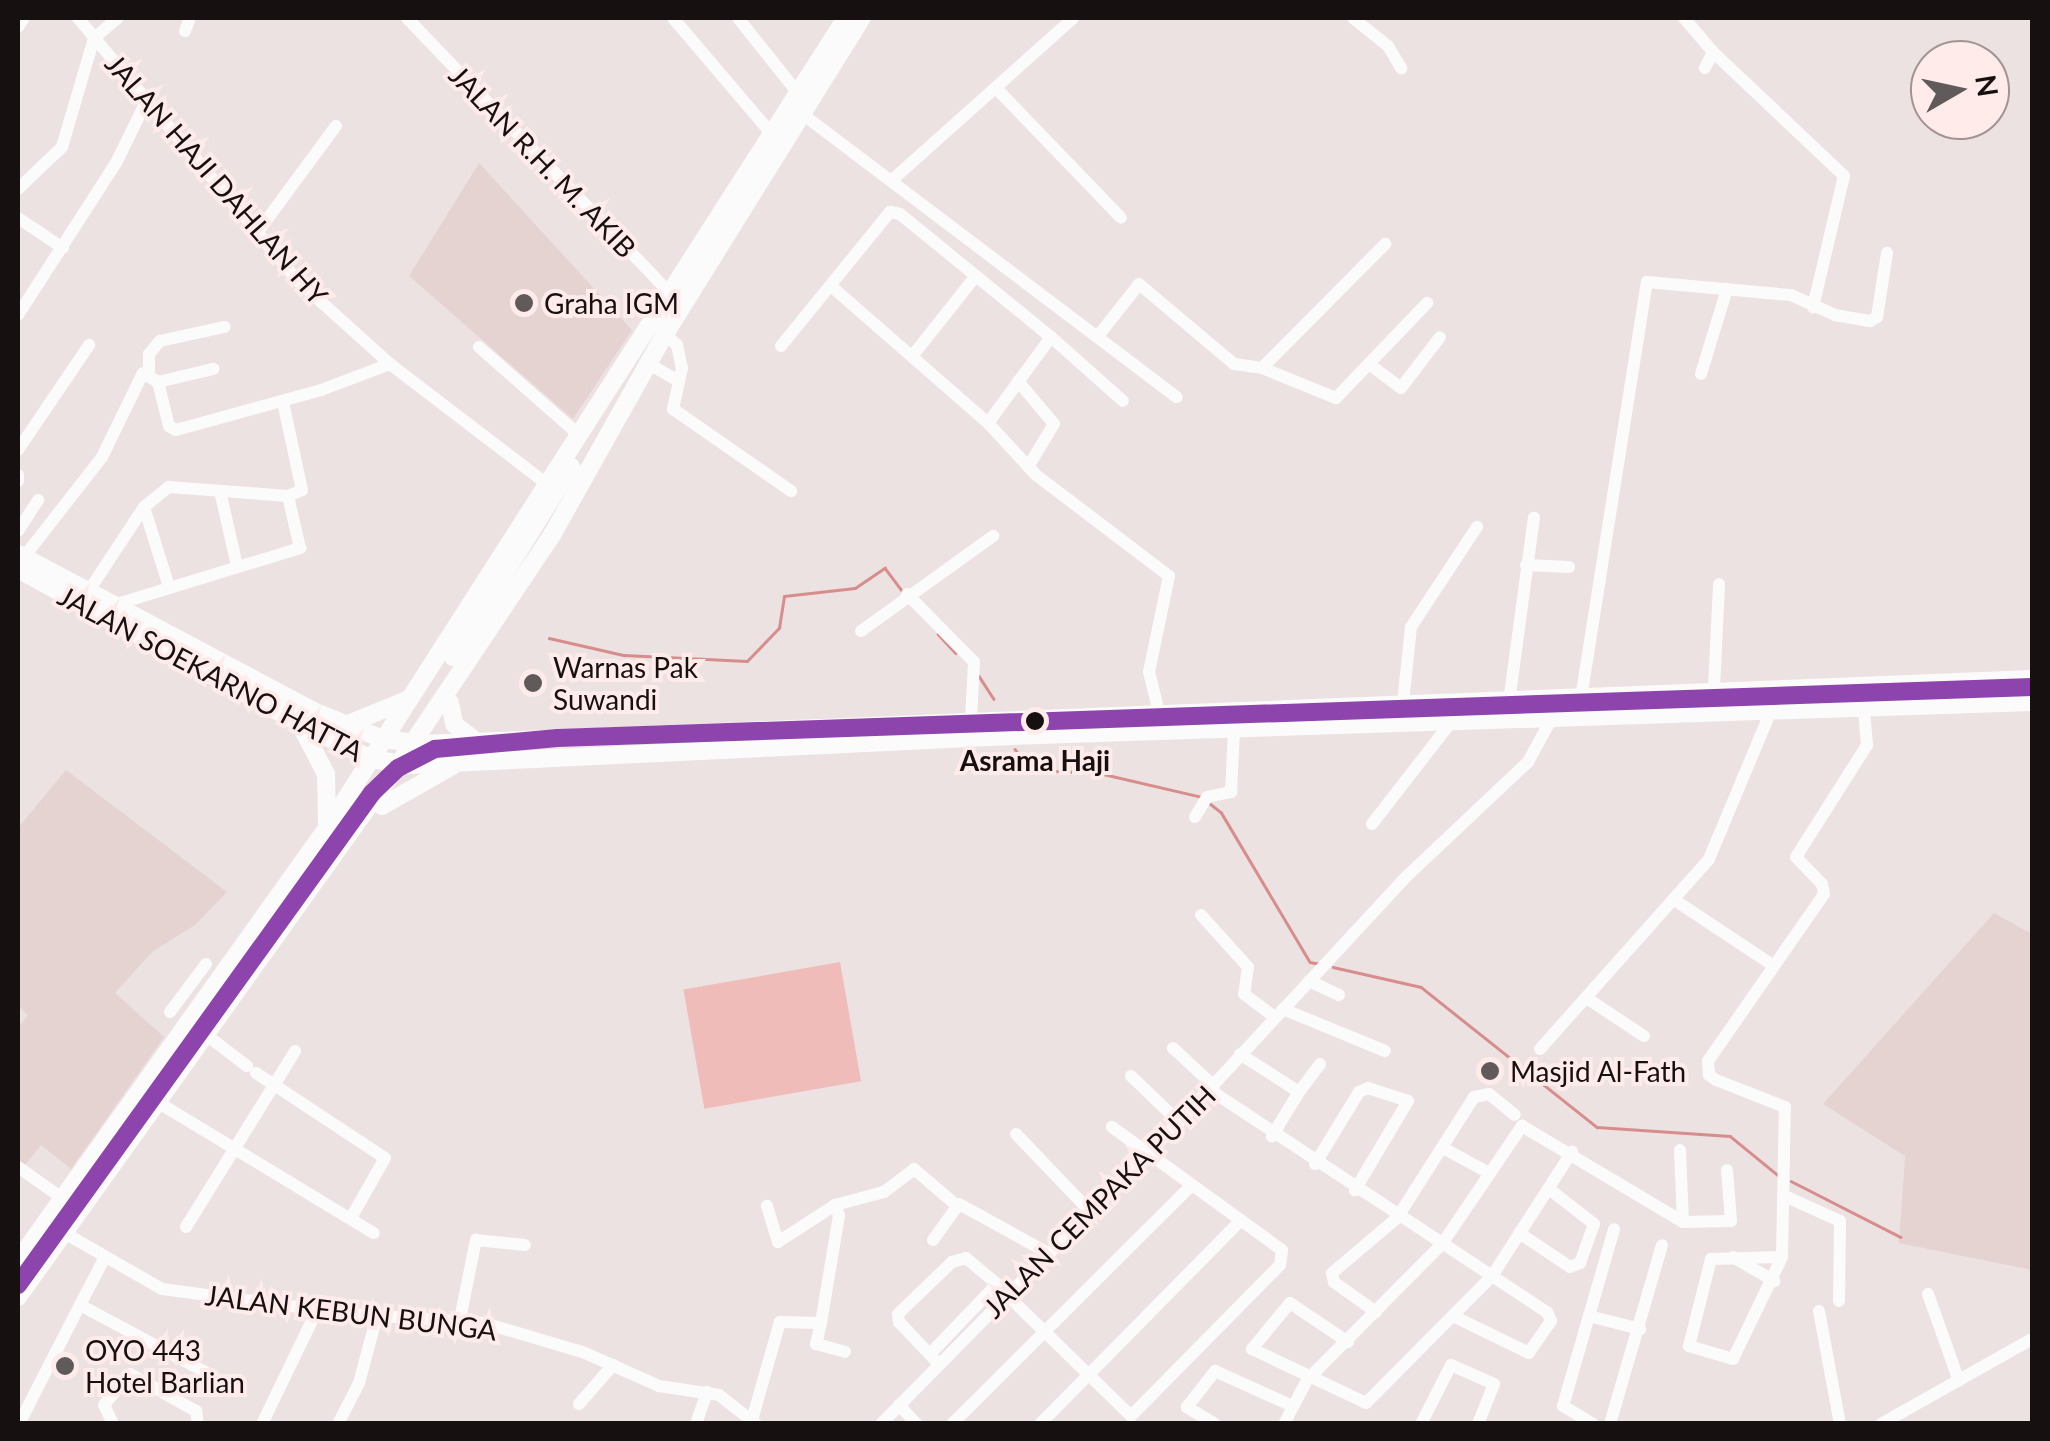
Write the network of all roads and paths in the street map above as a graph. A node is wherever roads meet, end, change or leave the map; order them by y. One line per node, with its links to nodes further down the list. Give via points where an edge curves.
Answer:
1 (24, 18): 12 (street)
2 (78, 18): 13 (street, JALAN HAJI DAHLAN HY)
3 (118, 18): 13 (street)
4 (407, 18): 34 (street, JALAN R.H. M. AKIB)
5 (674, 18): 22 (street)
6 (738, 18): 18 (street)
7 (846, 18): 18 (highway)
8 (862, 18): 20 (highway)
9 (1073, 18): 17 (street)
10 (1353, 18): 15 (street, via 1388,46)
11 (1684, 18): 14 (street)
12 (18, 27)
13 (94, 38): 19 (street, JALAN HAJI DAHLAN HY); 24 (street, via 62,146)
14 (1713, 52): 16 (street); 36 (street, via 1844,176)
15 (1401, 68)
16 (1704, 68)
17 (996, 88): 23 (street); 26 (street)
18 (797, 92): 22 (highway)
19 (148, 100): 27 (street, JALAN HAJI DAHLAN HY); 29 (street)
20 (801, 113): 23 (street); 39 (highway)
21 (336, 126): 27 (street)
22 (771, 133): 34 (highway)
23 (891, 181): 40 (street)
24 (18, 189)
25 (18, 218): 29 (street)
26 (1122, 218)
27 (256, 234): 47 (street, JALAN HAJI DAHLAN HY)
28 (1386, 244): 50 (street)
29 (63, 248): 37 (street)
30 (1887, 253): 36 (street, via 1875,319)
31 (975, 277): 32 (street, via 890,212 870,229); 41 (street); 46 (street)
32 (831, 286): 45 (street); 46 (street)
33 (1727, 289): 36 (street, via 1791,296); 52 (street); 90 (street, via 1647,282)
34 (668, 291): 54 (highway)
35 (1426, 303): 49 (street)
36 (1813, 307)
37 (18, 315)
38 (224, 326): 53 (street, via 160,341 149,354)
39 (665, 334): 48 (highway); 55 (street, via 678,350)
40 (1098, 336): 50 (street, via 1139,284 1234,364); 58 (street)
41 (1051, 337): 56 (street); 59 (street)
42 (1440, 337): 49 (street, via 1401,388)
43 (89, 345): 63 (street)
44 (479, 346): 62 (street)
45 (781, 346)
46 (913, 354): 61 (street)
47 (390, 364): 60 (street); 65 (street, JALAN HAJI DAHLAN HY)
48 (649, 364): 55 (street); 57 (highway)
49 (1369, 364): 50 (street, via 1334,399)
50 (1262, 368)
51 (213, 369): 53 (street)
52 (1701, 374)
53 (153, 377): 60 (street, via 176,430); 75 (street, via 136,376 102,456)
54 (615, 379): 62 (highway); 121 (highway, via 541,522)
55 (678, 381): 67 (street, via 674,409)
56 (1018, 382): 61 (street); 64 (street, via 1054,424)
57 (633, 394): 88 (highway, via 578,512); 121 (highway, via 552,535)
58 (1176, 397)
59 (1123, 401)
60 (283, 402): 68 (street, via 304,483)
61 (988, 423): 64 (street)
62 (578, 434): 65 (highway)
63 (18, 450)
64 (1028, 467): 96 (street, via 1169,576 1149,672)
65 (548, 485): 85 (highway)
66 (220, 491): 68 (street); 70 (street, via 169,488); 77 (street)
67 (792, 491)
68 (288, 496): 77 (street, via 300,548)
69 (38, 500): 73 (street)
70 (144, 507): 80 (street); 81 (street)
71 (1534, 518): 76 (street)
72 (1477, 527): 93 (street, via 1411,626)
73 (18, 531)
74 (993, 536): 82 (street)
75 (20, 560): 81 (highway, JALAN SOEKARNO HATTA); 100 (highway, JALAN SOEKARNO HATTA)
76 (1526, 565): 78 (street); 91 (street)
77 (237, 566): 80 (street)
78 (1568, 567)
79 (1719, 584): 87 (street)
80 (169, 587): 83 (street)
81 (88, 592): 83 (highway, JALAN SOEKARNO HATTA)
82 (906, 595): 84 (street); 98 (street, via 974,668)
83 (114, 605): 101 (highway, JALAN SOEKARNO HATTA)
84 (861, 631)
85 (428, 672): 88 (highway); 89 (highway)
86 (2032, 679): 87 (highway)
87 (1714, 688): 90 (highway)
88 (454, 696): 105 (highway, via 454,724); 106 (highway)
89 (410, 698): 101 (highway); 104 (highway)
90 (1581, 698): 91 (highway)
91 (1508, 702): 93 (highway)
92 (2032, 702): 94 (highway)
93 (1402, 703): 96 (highway)
94 (1864, 706): 95 (highway); 118 (street, via 1867,745 1796,857 1824,894)
95 (1771, 711): 97 (highway); 115 (street, via 1717,846)
96 (1160, 712): 98 (highway)
97 (1553, 716): 99 (highway); 119 (street, JALAN CEMPAKA PUTIH, via 1528,762)
98 (971, 720): 103 (highway)
99 (1451, 722): 102 (highway); 113 (street)
100 (299, 724): 107 (highway, JALAN SOEKARNO HATTA); 114 (highway, via 326,774)
101 (348, 724): 104 (highway, JALAN SOEKARNO HATTA)
102 (1234, 730): 103 (highway); 112 (street, via 1231,792 1204,799)
103 (902, 732): 105 (highway); 109 (highway, JALAN SOEKARNO HATTA)
104 (384, 739): 106 (highway, JALAN SOEKARNO HATTA); 107 (highway); 108 (highway)
105 (473, 739): 106 (highway)
106 (423, 744): 108 (highway)
107 (371, 759): 108 (highway, JALAN SOEKARNO HATTA); 110 (highway)
108 (406, 759): 109 (highway, JALAN SOEKARNO HATTA); 111 (highway)
109 (461, 761): 111 (highway)
110 (354, 786): 111 (highway, via 375,790); 114 (highway)
111 (382, 806): 121 (highway, via 258,978)
112 (1195, 816)
113 (1372, 824)
114 (327, 828): 121 (highway)
115 (1676, 901): 118 (street); 123 (street)
116 (1201, 916): 125 (street, via 1248,966 1244,994)
117 (206, 964): 120 (street)
118 (1772, 964): 156 (street, via 1708,1061 1708,1075 1784,1107)
119 (1312, 978): 122 (street); 125 (street, JALAN CEMPAKA PUTIH)
120 (194, 981): 121 (street); 124 (street)
121 (223, 989): 126 (highway); 157 (highway)
122 (1339, 995)
123 (1588, 999): 127 (street); 129 (street)
124 (170, 1012)
125 (1279, 1013): 131 (street); 132 (street, JALAN CEMPAKA PUTIH)
126 (205, 1034): 135 (street); 138 (highway)
127 (1644, 1036)
128 (1173, 1048): 136 (street)
129 (1540, 1048)
130 (295, 1050): 135 (street)
131 (1385, 1051)
132 (1240, 1054): 136 (street, JALAN CEMPAKA PUTIH); 137 (street)
133 (1320, 1064): 137 (street)
134 (1132, 1076): 140 (street)
135 (273, 1084): 145 (street); 162 (street, via 385,1158)
136 (1212, 1088): 140 (street, JALAN CEMPAKA PUTIH); 143 (street)
137 (1300, 1092): 143 (street)
138 (159, 1104): 145 (street); 168 (highway)
139 (1515, 1115): 144 (street, via 1481,1092)
140 (1180, 1122): 148 (street, JALAN CEMPAKA PUTIH)
141 (1112, 1127): 148 (street)
142 (1016, 1134): 161 (street)
143 (1272, 1136): 149 (street)
144 (1442, 1148): 152 (street); 163 (street)
145 (233, 1150): 162 (street); 166 (street)
146 (1680, 1150): 165 (street)
147 (1572, 1152): 152 (street, via 1525,1125); 154 (street); 165 (street)
148 (1144, 1155): 153 (street); 161 (street, JALAN CEMPAKA PUTIH)
149 (1315, 1164): 155 (street); 155 (street, via 1359,1092 1368,1088 1408,1101)
150 (18, 1166): 157 (street)
151 (1727, 1170): 165 (street, via 1731,1221)
152 (1489, 1173): 172 (street)
153 (1190, 1187): 164 (street); 196 (street)
154 (1549, 1189): 170 (street); 170 (street, via 1594,1224 1580,1264 1570,1268)
155 (1355, 1190): 163 (street)
156 (1787, 1195): 177 (street); 185 (street, via 1840,1221)
157 (62, 1198): 179 (highway)
158 (835, 1204): 159 (street, via 884,1192 914,1169); 160 (street, via 778,1242); 194 (street)
159 (957, 1204): 171 (street); 175 (street)
160 (767, 1206)
161 (1089, 1210): 175 (street, JALAN CEMPAKA PUTIH)
162 (352, 1216): 169 (street)
163 (1397, 1218): 172 (street); 188 (street, via 1332,1272 1334,1282)
164 (1240, 1221): 202 (street); 210 (street, via 1282,1250 1280,1265)
165 (1683, 1222)
166 (186, 1227)
167 (1614, 1230): 191 (street)
168 (61, 1232): 178 (street, JALAN KEBUN BUNGA); 184 (highway)
169 (374, 1233)
170 (1519, 1233): 180 (street)
171 (934, 1240)
172 (1442, 1244): 180 (street); 188 (street)
173 (524, 1245): 193 (street, via 476,1240)
174 (1662, 1245): 195 (street)
175 (1048, 1252): 182 (street, JALAN CEMPAKA PUTIH)
176 (1730, 1256): 177 (street); 181 (street); 181 (street, via 1711,1260 1692,1348 1733,1359)
177 (1782, 1256): 181 (street)
178 (104, 1259): 186 (street); 187 (street, JALAN KEBUN BUNGA, via 162,1289)
179 (18, 1261)
180 (1492, 1276): 192 (street); 192 (street, via 1549,1315 1534,1350)
181 (1774, 1281)
182 (1007, 1294): 196 (street); 200 (street, JALAN CEMPAKA PUTIH)
183 (1928, 1294): 205 (street)
184 (18, 1297)
185 (1839, 1301)
186 (80, 1305): 203 (street); 212 (street)
187 (318, 1308): 190 (street, JALAN KEBUN BUNGA); 215 (street)
188 (1376, 1312): 198 (street)
189 (1819, 1312): 228 (street)
190 (376, 1316): 193 (street, JALAN KEBUN BUNGA); 216 (street, via 359,1383)
191 (1590, 1316): 195 (street); 226 (street, via 1563,1406)
192 (1454, 1317): 204 (street, via 1366,1403)
193 (460, 1319): 201 (street, JALAN KEBUN BUNGA)
194 (821, 1323): 199 (street, via 816,1344); 211 (street, via 780,1322)
195 (1640, 1329): 227 (street)
196 (1044, 1330): 202 (street); 220 (street)
197 (2032, 1340): 205 (street)
198 (1348, 1342): 204 (street); 204 (street, via 1290,1304 1283,1306 1252,1349)
199 (846, 1352)
200 (934, 1359): 200 (street, via 998,1284 966,1258 952,1262 898,1314); 208 (street, JALAN CEMPAKA PUTIH)
201 (613, 1365): 206 (street, JALAN KEBUN BUNGA, via 659,1386); 207 (street)
202 (1092, 1374): 210 (street); 221 (street)
203 (211, 1376)
204 (1307, 1380): 209 (street)
205 (1959, 1381): 229 (street)
206 (707, 1392): 211 (street, JALAN KEBUN BUNGA); 217 (street)
207 (578, 1404)
208 (898, 1406): 218 (street, JALAN CEMPAKA PUTIH); 219 (street)
209 (1292, 1406): 222 (street, via 1215,1370 1187,1407); 223 (street)
210 (1127, 1421)
211 (754, 1422)
212 (21, 1423)
213 (114, 1424): 214 (street, via 104,1405 130,1374 196,1411)
214 (198, 1424)
215 (262, 1424)
216 (338, 1424)
217 (696, 1424)
218 (881, 1424)
219 (917, 1424)
220 (952, 1424)
221 (1040, 1424)
222 (1216, 1424)
223 (1284, 1424)
224 (1421, 1424): 225 (street, via 1452,1366 1494,1384)
225 (1478, 1424)
226 (1593, 1424)
227 (1610, 1424)
228 (1840, 1424)
229 (1881, 1424)

